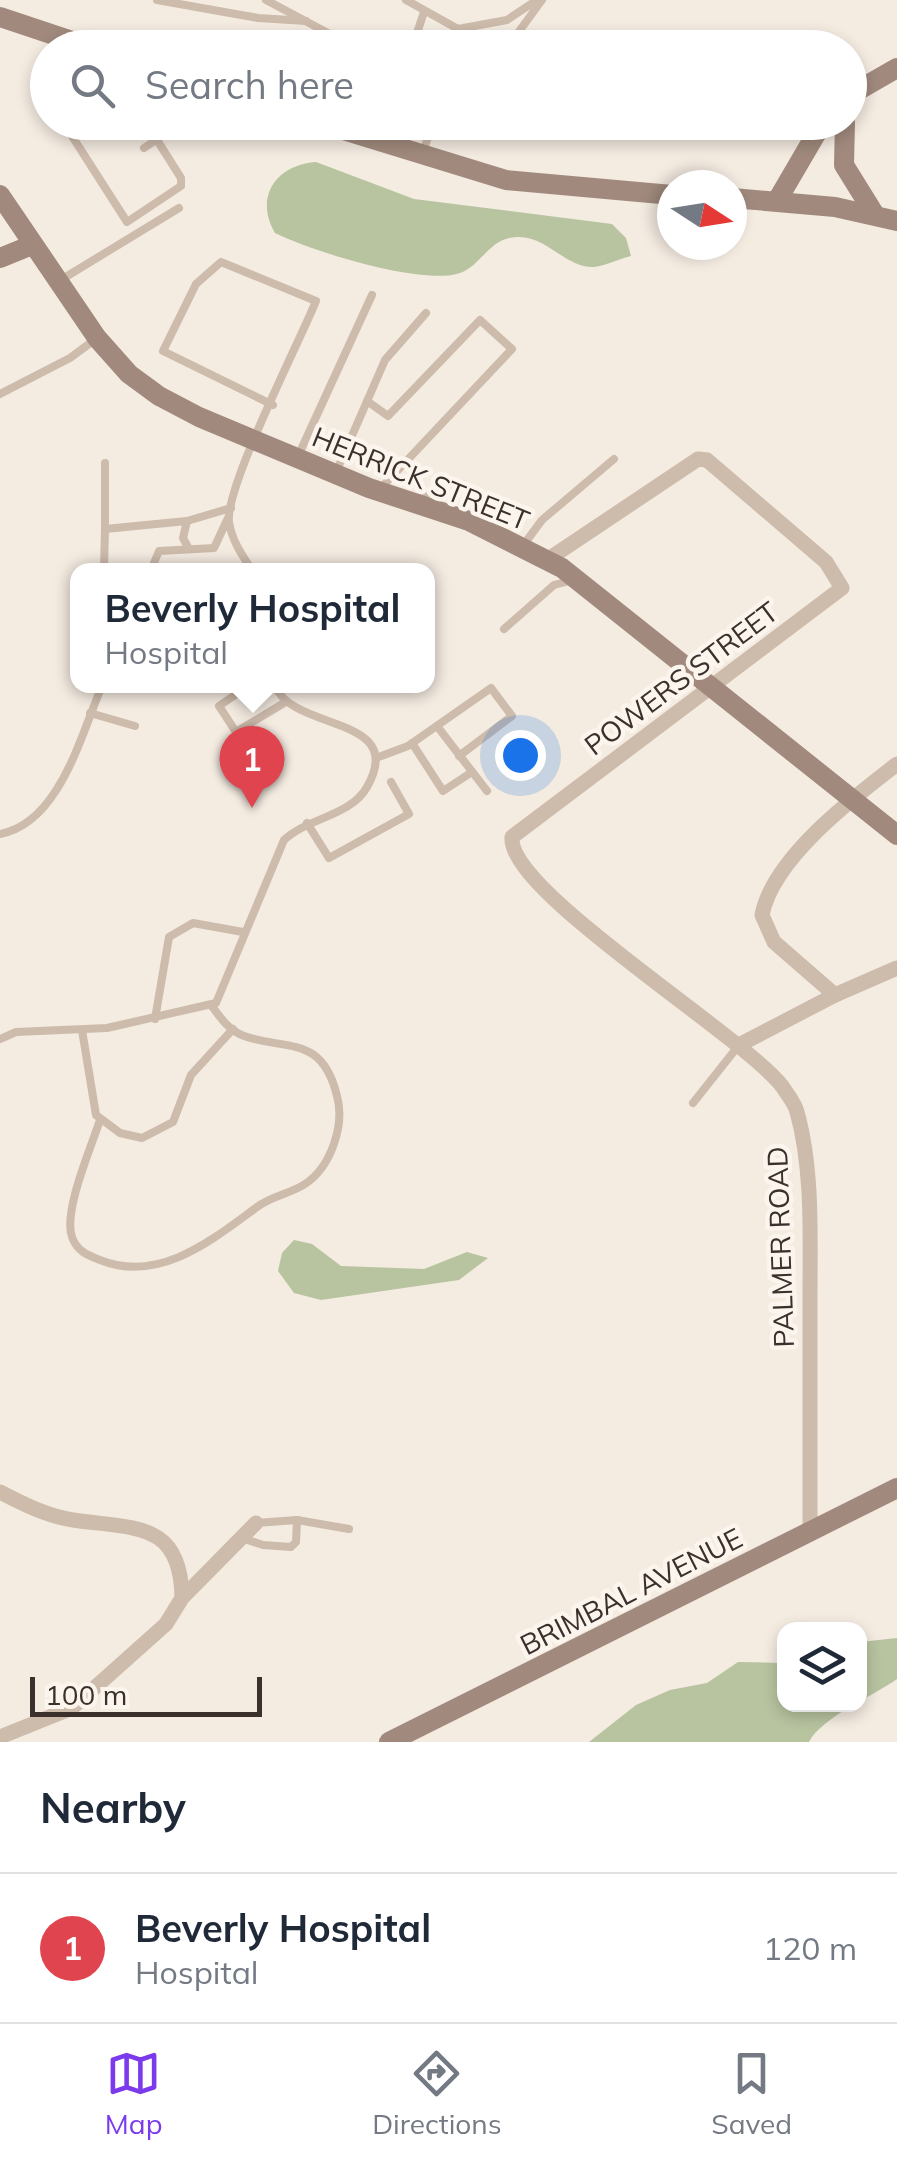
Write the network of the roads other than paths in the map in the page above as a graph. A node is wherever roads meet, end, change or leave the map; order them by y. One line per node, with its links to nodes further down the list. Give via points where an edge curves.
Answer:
1 (157, 0): 5 (lane)
2 (266, 0): 8 (lane)
3 (406, 0): 6 (lane)
4 (540, 0): 6 (lane, via 482,28 458,29); 12 (lane)
5 (177, 3): 8 (lane)
6 (424, 12): 11 (lane)
7 (0, 17): 9 (main road)
8 (306, 22): 10 (lane)
9 (30, 30)
10 (321, 30)
11 (418, 30)
12 (519, 30)
13 (897, 68): 14 (main road)
14 (867, 87)
15 (76, 140): 16 (lane, via 128,222 181,186)
16 (157, 140): 23 (lane)
17 (369, 140): 22 (main road)
18 (381, 140): 22 (lane)
19 (427, 140): 24 (lane)
20 (813, 140): 28 (main road)
21 (844, 140): 30 (main road, via 844,165)
22 (380, 144): 24 (main road)
23 (144, 148)
24 (421, 156): 26 (main road, via 536,186)
25 (0, 195): 32 (main road, HERRICK STREET)
26 (657, 195)
27 (747, 199): 28 (main road)
28 (778, 200): 30 (main road)
29 (179, 208): 34 (lane)
30 (875, 216): 31 (main road)
31 (897, 221)
32 (32, 245): 33 (main road); 34 (main road, HERRICK STREET)
33 (0, 258)
34 (56, 282): 37 (main road, HERRICK STREET)
35 (372, 295): 42 (lane)
36 (426, 313): 39 (lane, via 385,360)
37 (97, 338): 38 (lane); 41 (main road, HERRICK STREET, via 159,396)
38 (0, 394)
39 (367, 402): 45 (lane); 46 (lane, via 388,416 480,320 512,349)
40 (273, 405): 40 (lane, via 163,351 196,284 221,262 316,302); 41 (lane)
41 (253, 440): 42 (main road, HERRICK STREET); 48 (lane)
42 (297, 458): 45 (main road, HERRICK STREET)
43 (614, 459): 52 (lane, via 542,520)
44 (106, 462): 51 (lane)
45 (335, 474): 46 (main road, HERRICK STREET)
46 (378, 492): 47 (main road, HERRICK STREET)
47 (413, 502): 50 (main road, HERRICK STREET); 50 (lane, via 446,483 462,484 474,496)
48 (230, 513): 49 (lane); 53 (lane, via 214,548); 57 (lane, via 234,542)
49 (187, 521): 51 (lane); 53 (lane, via 183,538)
50 (477, 525): 52 (main road, HERRICK STREET)
51 (105, 528): 55 (lane)
52 (522, 547): 54 (main road, HERRICK STREET)
53 (190, 549): 56 (lane, via 159,551)
54 (547, 560): 58 (main road, HERRICK STREET); 60 (street, POWERS STREET, via 688,464 707,460 826,562 842,588)
55 (104, 563)
56 (154, 563)
57 (248, 563)
58 (577, 578): 59 (lane, via 554,585); 60 (main road, HERRICK STREET)
59 (504, 629)
60 (709, 689): 75 (main road, HERRICK STREET); 79 (street, POWERS STREET, via 512,837)
61 (99, 693): 65 (lane)
62 (238, 693): 64 (lane, via 220,706 236,732)
63 (279, 693): 64 (lane)
64 (284, 703): 70 (lane, via 355,728)
65 (90, 714): 66 (lane); 77 (lane, via 53,794 20,828)
66 (134, 726)
67 (437, 726): 68 (lane); 69 (lane); 69 (lane, via 491,688 512,716)
68 (412, 742): 70 (lane); 72 (lane, via 443,791)
69 (459, 756): 72 (lane)
70 (376, 758): 76 (lane, via 366,791)
71 (897, 764): 75 (street)
72 (472, 772): 74 (lane)
73 (391, 782): 76 (lane, via 409,814 329,858)
74 (487, 791)
75 (850, 800): 78 (main road, HERRICK STREET); 82 (street, via 796,856 767,897 762,916 774,942)
76 (307, 824): 80 (lane, via 284,840)
77 (0, 834)
78 (897, 835)
79 (510, 849): 88 (street, PALMER ROAD, via 585,924)
80 (243, 932): 83 (lane); 84 (lane, via 193,923 169,937)
81 (897, 968): 82 (street)
82 (835, 995): 88 (street)
83 (212, 1005): 84 (lane); 85 (lane)
84 (155, 1019): 86 (lane)
85 (233, 1029): 90 (lane, via 191,1076 162,1131 142,1138); 90 (lane, via 304,1048 331,1078 338,1098 336,1136 320,1170 305,1184 168,1262 146,1268 104,1262 80,1251 71,1235 71,1212)
86 (82, 1030): 87 (lane); 90 (lane)
87 (0, 1038)
88 (739, 1045): 89 (lane); 96 (street, PALMER ROAD, via 797,1108 810,1232)
89 (693, 1102)
90 (100, 1120)
91 (897, 1488): 96 (main road, BRIMBAL AVENUE)
92 (0, 1492): 98 (street, via 42,1511 144,1531 167,1542 182,1567)
93 (297, 1520): 94 (lane); 95 (lane); 97 (lane, via 290,1547)
94 (256, 1524): 97 (street)
95 (349, 1529)
96 (810, 1532): 100 (main road, BRIMBAL AVENUE)
97 (242, 1538): 98 (street)
98 (182, 1598): 99 (street, via 166,1624 72,1708)
99 (0, 1737)
100 (389, 1742)

